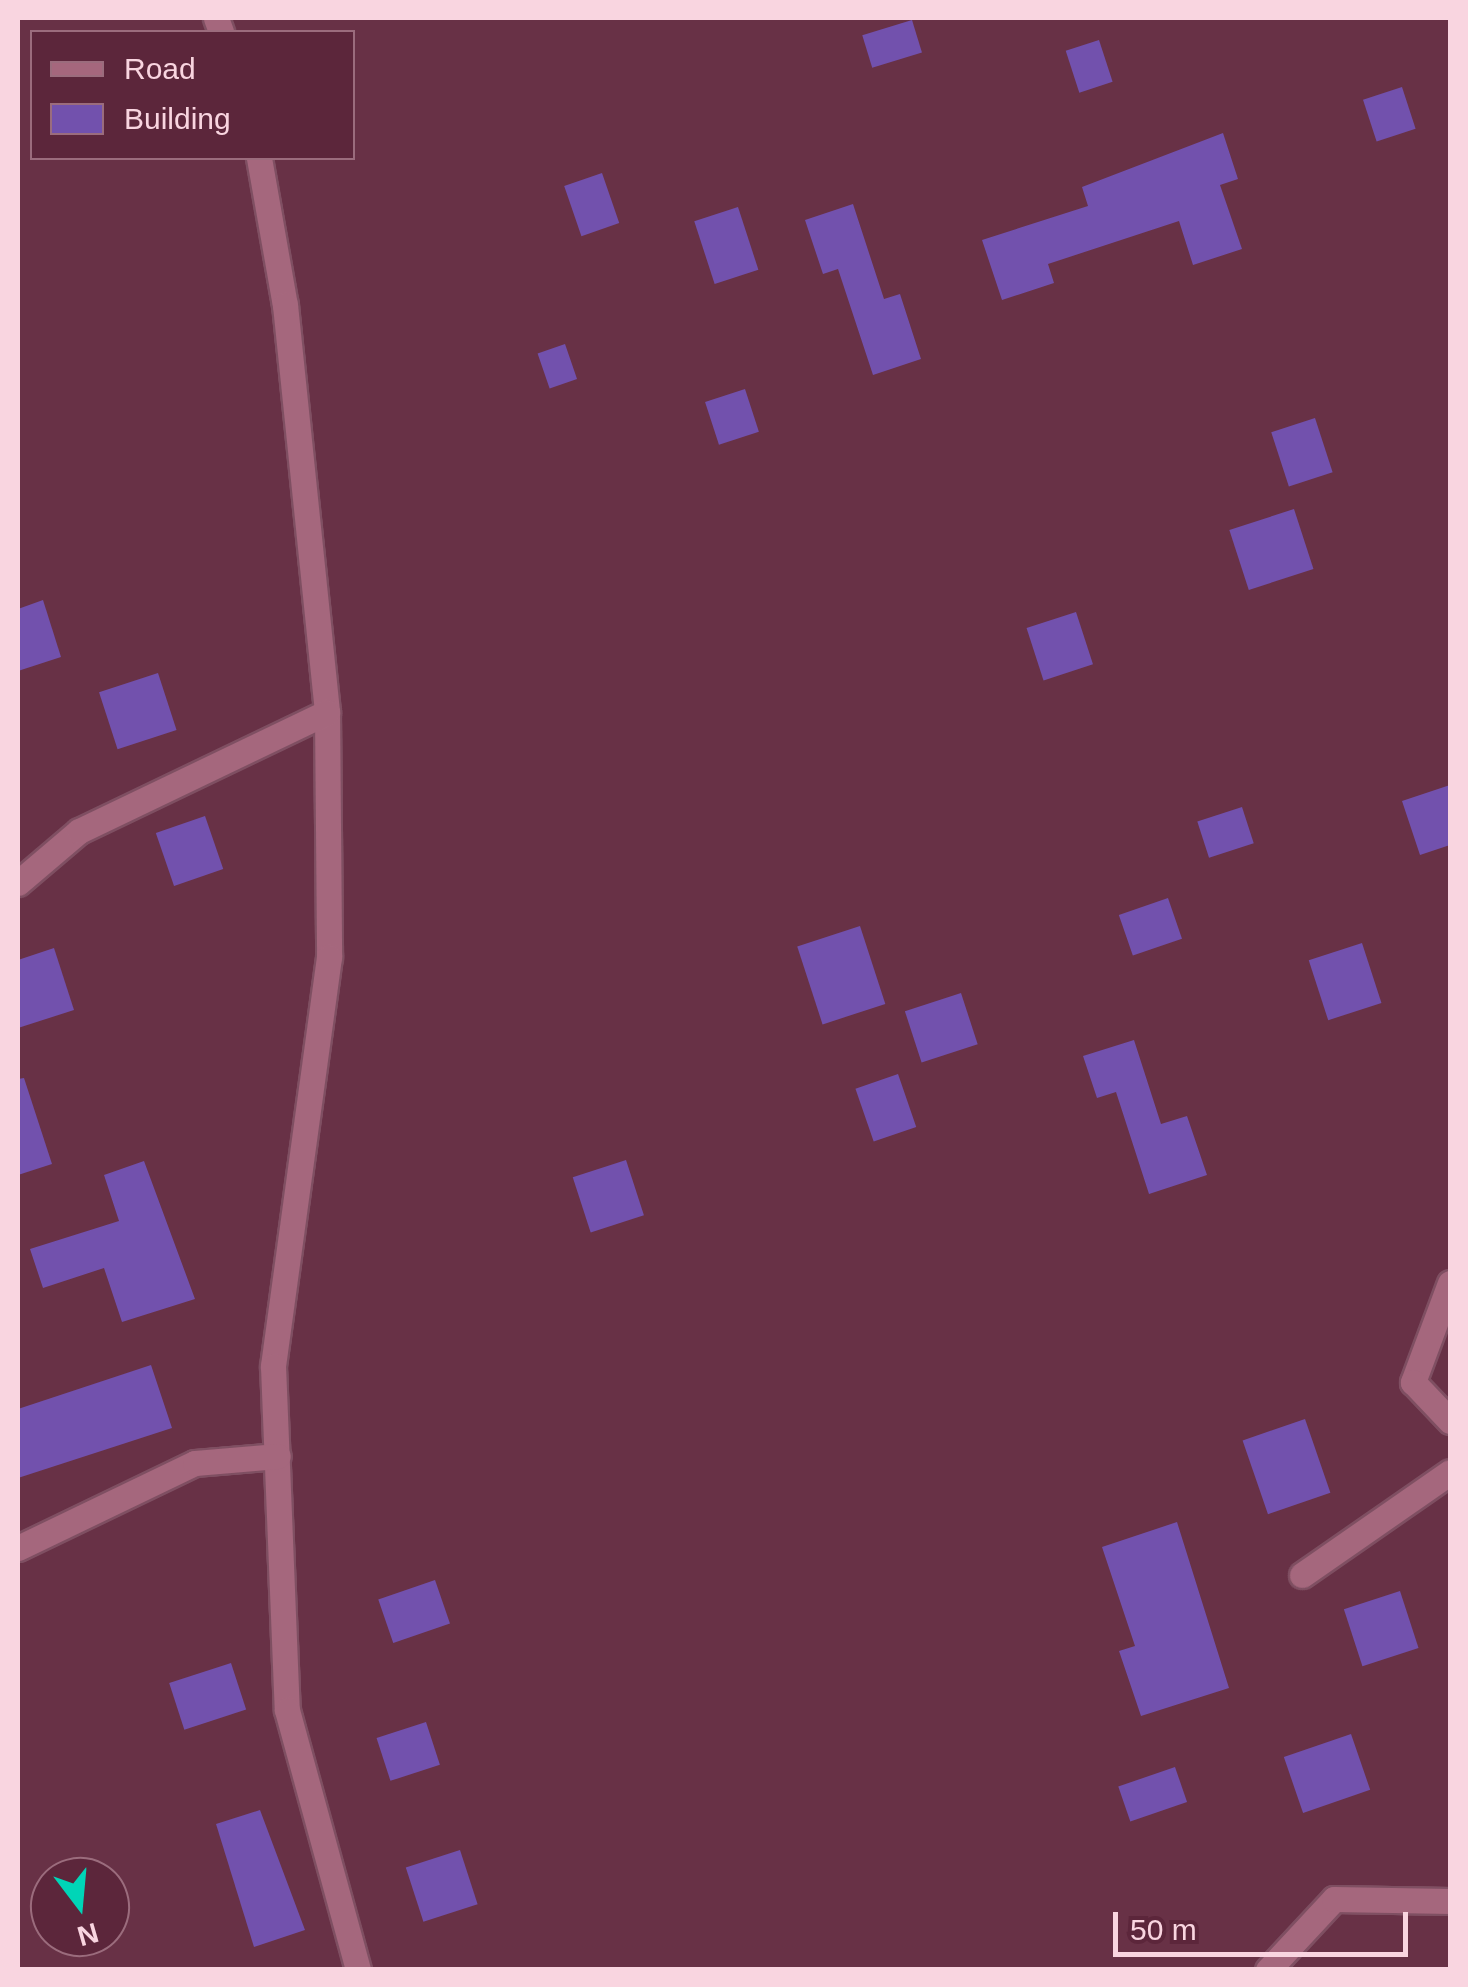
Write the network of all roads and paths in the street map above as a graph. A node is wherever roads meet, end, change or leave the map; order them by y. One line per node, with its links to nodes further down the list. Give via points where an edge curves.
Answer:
1 (259, 160): 2 (street, via 285,305)
2 (327, 712): 3 (street, via 78,831); 6 (street, via 329,957 273,1366)
3 (18, 883)
4 (1446, 1289): 5 (street, via 1413,1382)
5 (1450, 1420)
6 (278, 1456): 8 (street, via 195,1462); 11 (street, via 287,1710)
7 (1450, 1472): 9 (street)
8 (18, 1548)
9 (1302, 1575)
10 (1450, 1901): 12 (street, via 1334,1899)
11 (358, 1970)
12 (1268, 1970)

